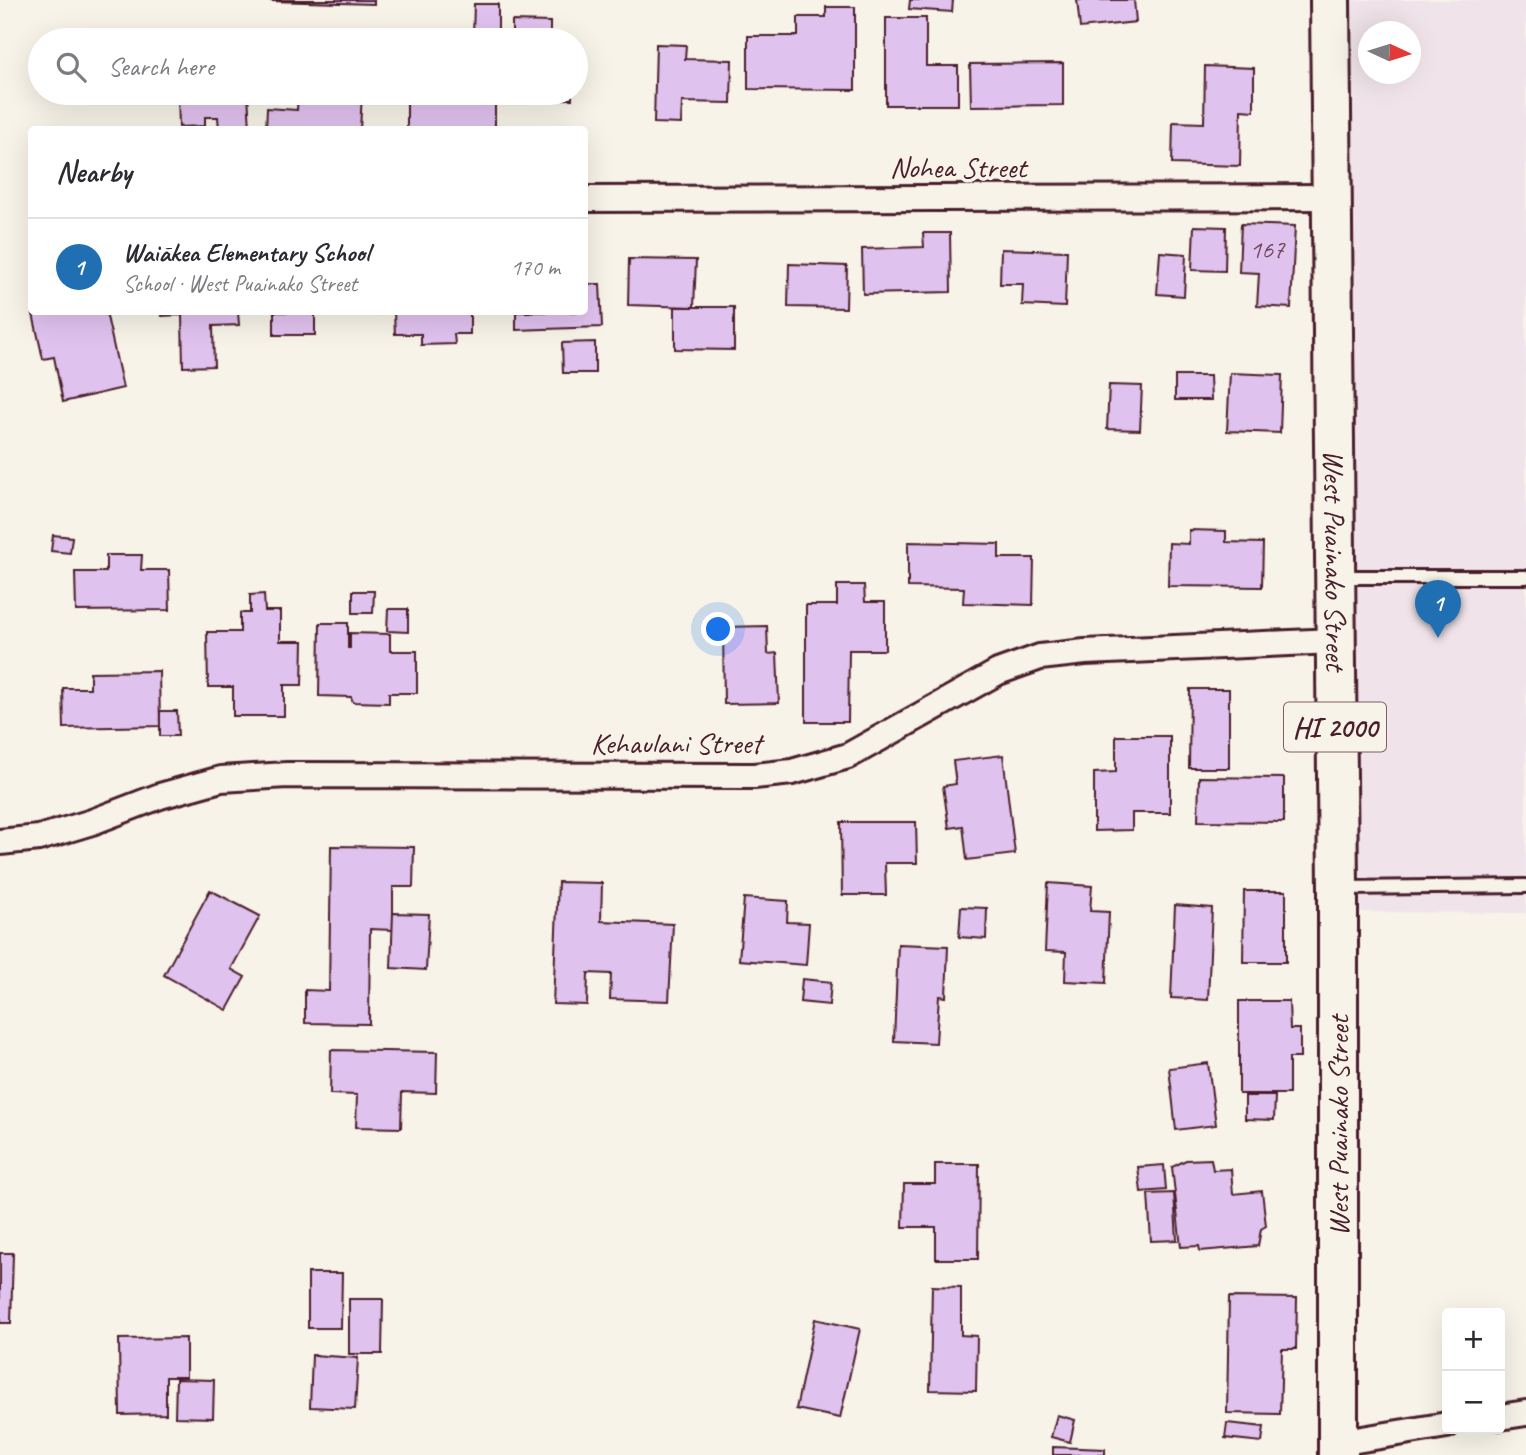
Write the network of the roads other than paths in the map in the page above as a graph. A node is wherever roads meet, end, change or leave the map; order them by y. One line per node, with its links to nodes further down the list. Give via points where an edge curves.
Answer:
1 (1330, 0): 2 (highway, West Puainako Street / HI 2000)
2 (1332, 197): 3 (street, Nohea Street); 4 (highway, West Puainako Street / HI 2000)
3 (588, 199)
4 (1334, 577): 5 (lane); 6 (highway, West Puainako Street / HI 2000)
5 (1526, 577)
6 (1334, 641): 7 (street, Kehaulani Street, via 1040,657 998,672 848,756 792,772 754,776 287,775 221,779 39,838); 9 (highway, West Puainako Street / HI 2000)
7 (0, 842)
8 (1526, 886): 9 (lane)
9 (1338, 888): 13 (highway, West Puainako Street / HI 2000)
10 (1526, 1413): 11 (street)
11 (1505, 1416)
12 (1442, 1426): 13 (street)
13 (1338, 1449)

